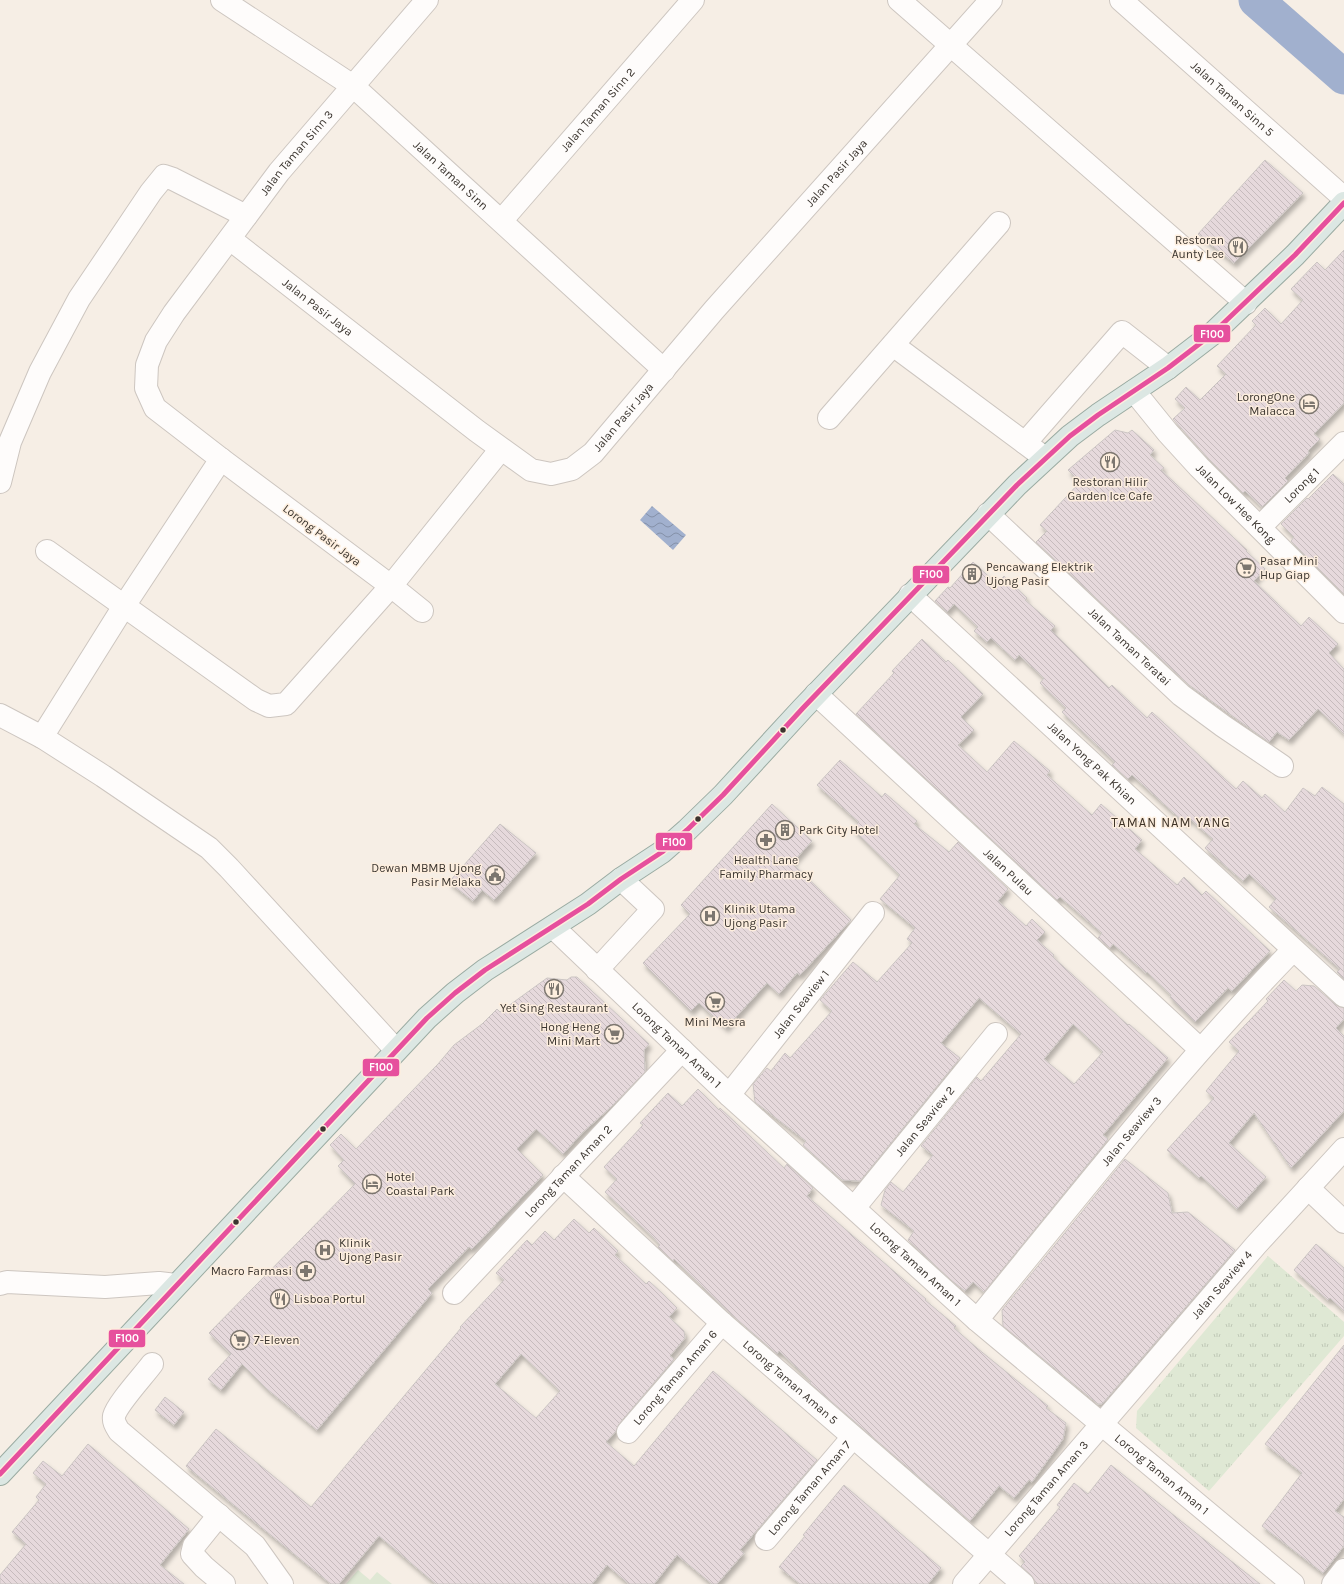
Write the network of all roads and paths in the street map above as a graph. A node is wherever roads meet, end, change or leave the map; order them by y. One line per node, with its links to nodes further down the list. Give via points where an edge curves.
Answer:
1 (222, 0): 8 (street, Jalan Taman Sinn)
2 (427, 0): 8 (street, Jalan Taman Sinn 3)
3 (693, 0): 12 (street, Jalan Taman Sinn 2)
4 (899, 0): 7 (street)
5 (991, 0): 7 (street, Jalan Pasir Jaya)
6 (1121, 0): 9 (street, Jalan Taman Sinn 5)
7 (951, 45): 15 (street); 19 (street, Jalan Pasir Jaya, via 719,304)
8 (353, 86): 11 (street, Jalan Taman Sinn 3, via 279,172); 12 (street, Jalan Taman Sinn)
9 (1344, 198)
10 (1344, 203): 15 (main road)
11 (246, 216): 14 (street, Jalan Taman Sinn 3); 22 (street, via 173,178 164,176 150,192 79,299)
12 (502, 220): 19 (street, Jalan Taman Sinn)
13 (999, 223): 17 (street)
14 (230, 239): 16 (street, Jalan Taman Sinn 3); 25 (street, Jalan Pasir Jaya)
15 (1246, 303): 18 (main road, via 1211,335)
16 (174, 313): 26 (street, Lorong Pasir Jaya, via 156,341 147,365 146,388 155,408)
17 (893, 345): 21 (street); 23 (street)
18 (1168, 368): 20 (main road); 23 (street, via 1122,332)
19 (664, 370): 25 (street, Jalan Pasir Jaya, via 593,453 572,469 551,474 531,470)
20 (1134, 391): 27 (main road, via 1070,436); 30 (street, Jalan Low Hee Kong, via 1194,462)
21 (829, 418)
22 (5, 438): 28 (street)
23 (1024, 443): 27 (street)
24 (1344, 443): 30 (street, Lorong 1)
25 (501, 450): 32 (street)
26 (221, 459): 32 (street, Lorong Pasir Jaya); 34 (street)
27 (1046, 459): 29 (main road)
28 (0, 482)
29 (988, 514): 33 (main road); 40 (street, Jalan Taman Teratai, via 1181,695)
30 (1260, 527): 36 (street, Jalan Low Hee Kong)
31 (47, 551): 34 (street)
32 (391, 586): 34 (street, via 286,704 269,706 256,700); 35 (street, Lorong Pasir Jaya)
33 (910, 595): 37 (main road); 44 (street, Jalan Yong Pak Khian)
34 (124, 606): 39 (street)
35 (422, 611)
36 (1344, 612)
37 (816, 694): 41 (main road, via 723,795 687,830 662,852); 48 (street, Jalan Pulau)
38 (0, 715): 39 (street)
39 (42, 737): 49 (street, via 209,848)
40 (1282, 766)
41 (621, 879): 43 (main road); 45 (street, via 653,909)
42 (873, 913): 51 (street, Jalan Seaview 1)
43 (553, 928): 45 (street, Lorong Taman Aman 1); 49 (main road, via 461,988)
44 (1293, 950): 46 (street, Jalan Yong Pak Khian); 48 (street, Jalan Seaview 3)
45 (597, 970): 50 (street, Lorong Taman Aman 1)
46 (1344, 996)
47 (996, 1034): 55 (street, Jalan Seaview 2)
48 (1200, 1049): 60 (street, Jalan Seaview 3)
49 (396, 1050): 58 (main road)
50 (682, 1050): 51 (street, Lorong Taman Aman 1); 53 (street, Lorong Taman Aman 2)
51 (729, 1095): 55 (street, Lorong Taman Aman 1)
52 (1344, 1149): 54 (street, Jalan Seaview 4)
53 (563, 1176): 59 (street, Lorong Taman Aman 2); 61 (street, Lorong Taman Aman 5)
54 (1308, 1188): 56 (street); 63 (street, Jalan Seaview 4)
55 (854, 1208): 60 (street, Lorong Taman Aman 1)
56 (1344, 1222)
57 (0, 1284): 58 (street, via 7,1282 105,1287 159,1283)
58 (176, 1285): 66 (main road)
59 (454, 1292)
60 (978, 1320): 63 (street, Lorong Taman Aman 1)
61 (722, 1323): 64 (street, Lorong Taman Aman 6); 65 (street, Lorong Taman Aman 5)
62 (152, 1364): 67 (street, via 119,1406 114,1416 114,1424 119,1431)
63 (1103, 1424): 69 (street, Lorong Taman Aman 3); 75 (street, Lorong Taman Aman 1)
64 (628, 1432)
65 (853, 1437): 68 (street, Lorong Taman Aman 7); 69 (street, Lorong Taman Aman 5)
66 (0, 1474)
67 (219, 1515): 71 (street, via 194,1546 192,1554); 72 (street, via 255,1546)
68 (766, 1539)
69 (989, 1554): 73 (street, Lorong Taman Aman 3); 74 (street, Lorong Taman Aman 5)
70 (1344, 1570): 76 (street)
71 (224, 1584)
72 (282, 1584)
73 (964, 1584)
74 (1023, 1584)
75 (1293, 1584)
76 (1333, 1584)

